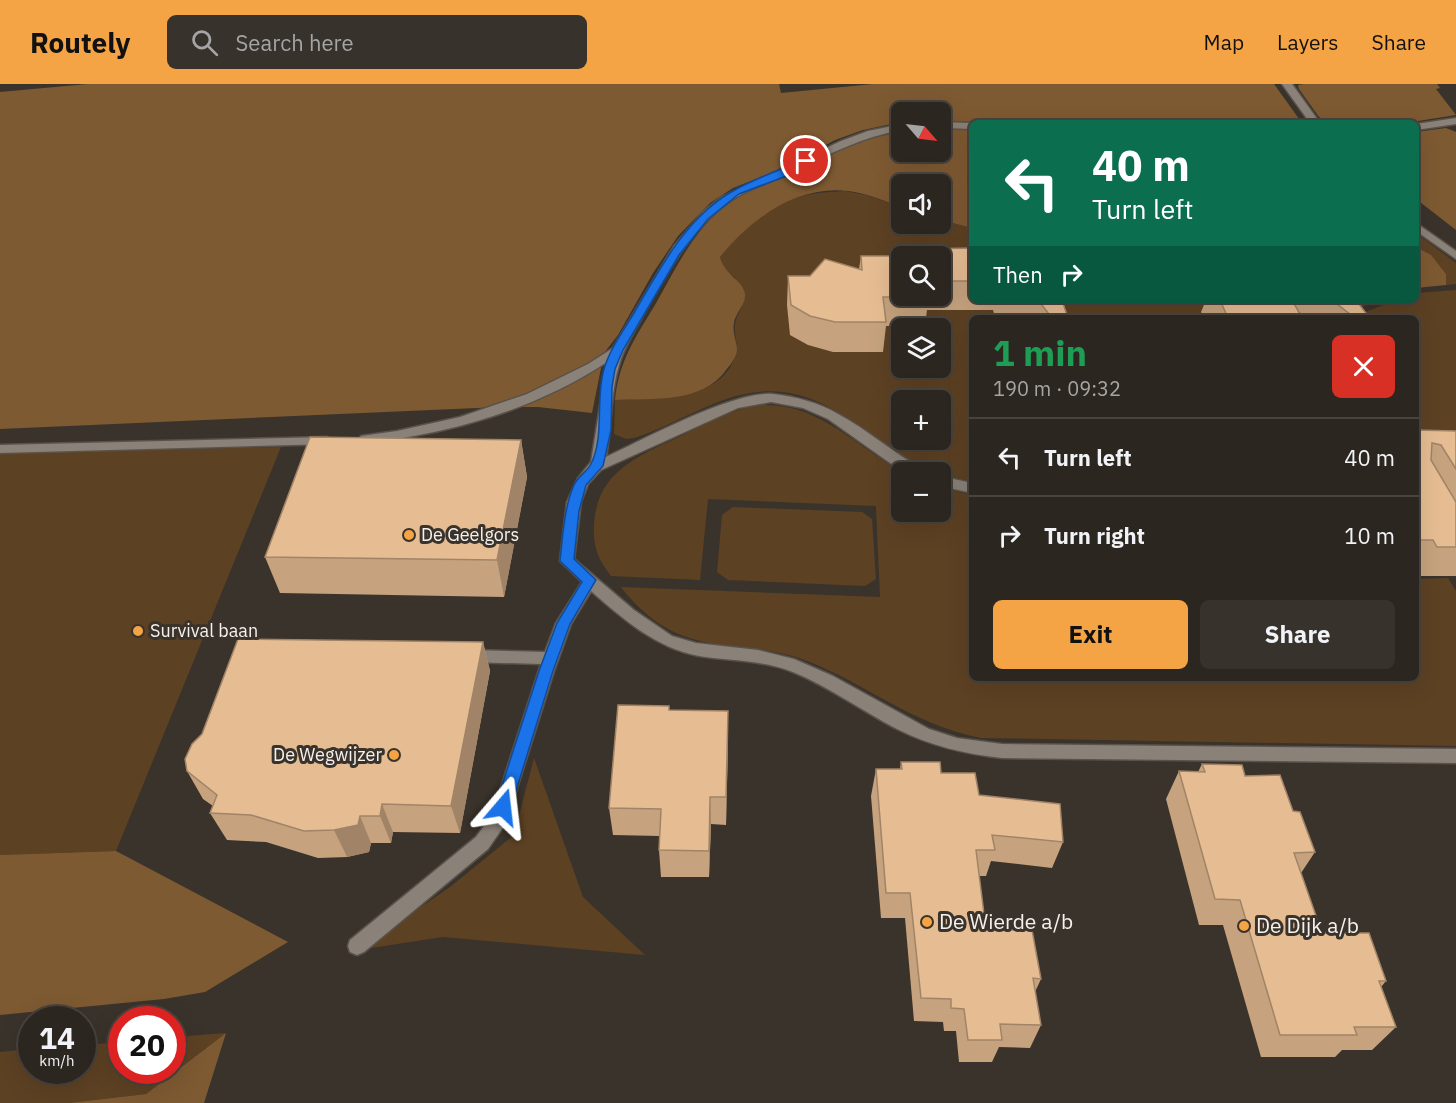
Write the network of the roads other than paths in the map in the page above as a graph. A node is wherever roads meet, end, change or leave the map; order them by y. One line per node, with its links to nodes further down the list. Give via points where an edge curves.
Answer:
1 (1287, 84): 2 (lane)
2 (1313, 120)
3 (1456, 121): 6 (lane)
4 (951, 125): 5 (lane)
5 (969, 126)
6 (1419, 127)
7 (891, 129): 10 (lane, via 840,143 718,204 674,254)
8 (1419, 228): 9 (lane)
9 (1456, 256)
10 (618, 350): 11 (lane, via 569,381 431,430 395,437); 13 (lane, via 606,387 605,430)
11 (0, 449)
12 (899, 462): 13 (lane, via 833,417 806,405 771,398 735,404)
13 (597, 466): 16 (lane, via 580,484 572,511 567,561)
14 (951, 483): 15 (lane)
15 (969, 487)
16 (590, 580): 18 (lane, via 564,623); 19 (lane, via 668,640 787,663 833,683 931,737 968,747 1002,751)
17 (455, 656): 18 (lane)
18 (551, 658): 20 (lane, via 495,827 482,843)
19 (1456, 756)
20 (357, 946)

